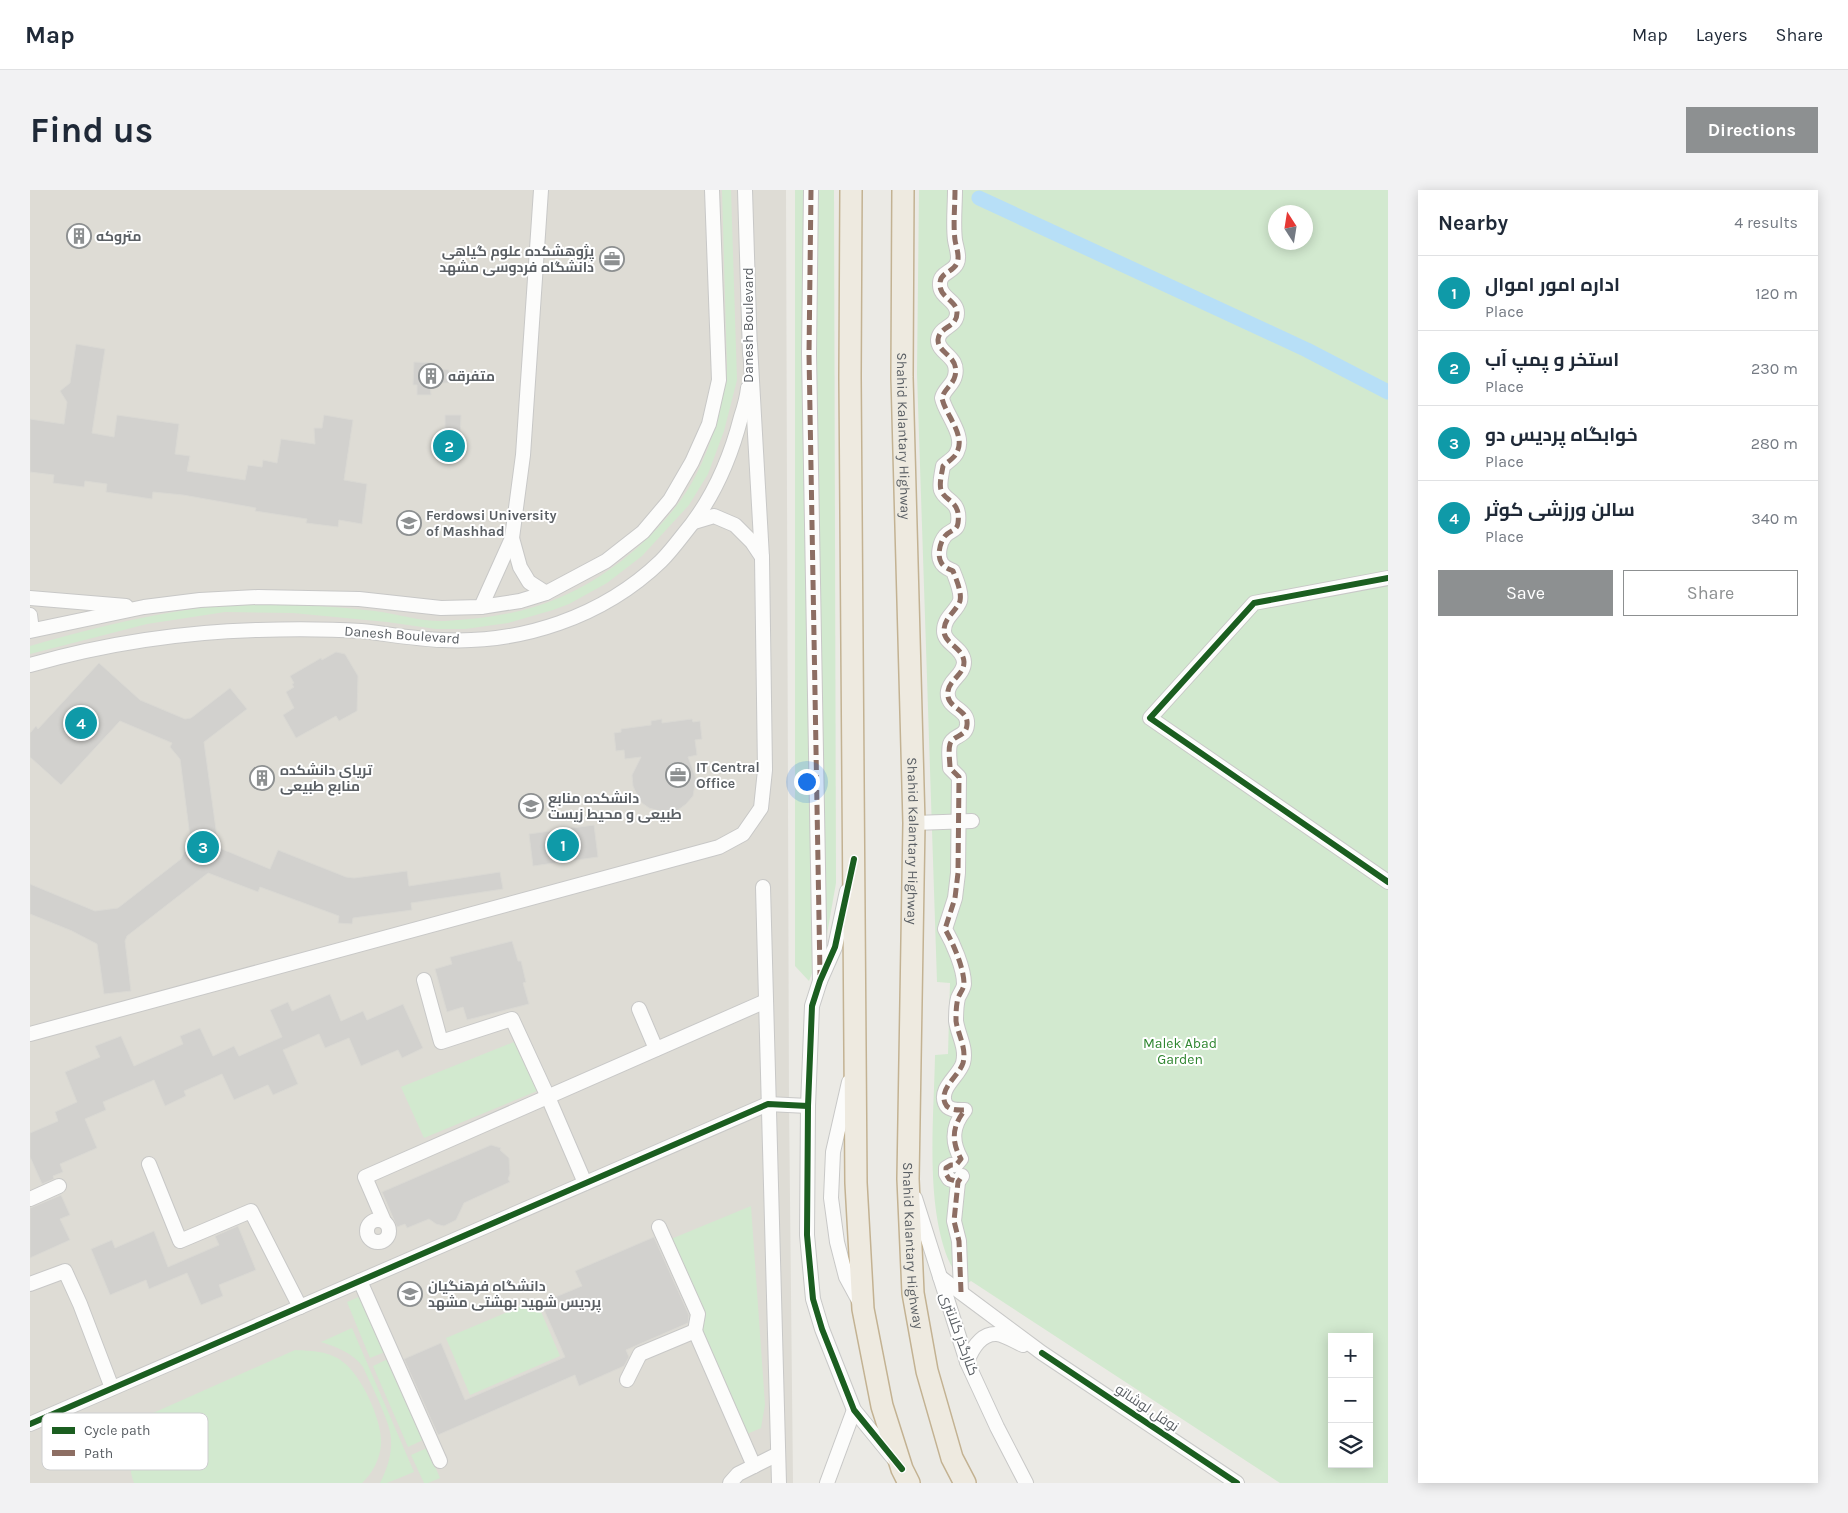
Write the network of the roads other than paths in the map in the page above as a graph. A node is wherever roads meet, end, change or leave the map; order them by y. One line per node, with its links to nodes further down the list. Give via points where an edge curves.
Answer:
1 (541, 190): 10 (street, via 523,455)
2 (712, 190): 13 (street, Danesh Boulevard, via 719,380 708,424 692,462 670,500 642,532 606,561)
3 (745, 190): 8 (street, Danesh Boulevard)
4 (811, 190): 26 (street, via 809,354)
5 (851, 190): 22 (highway)
6 (903, 190): 21 (highway, Shahid Kalantary Highway, via 902,377)
7 (955, 190): 20 (street, via 955,238 959,258 957,265 940,279 940,287 958,312 956,320 940,334 938,340 955,365 956,375 942,398 959,446 954,457 943,466 940,483 941,490 957,507 958,524 945,536 939,552 940,562 953,571 960,593 960,600 944,625 944,634 964,660 963,669 948,691 948,700 962,710 967,719 964,734 950,744 950,768 959,777)
8 (750, 345): 9 (street, Danesh Boulevard, via 747,394 734,442 718,484); 11 (street)
9 (694, 522): 11 (street, via 714,516 735,525); 19 (street, Danesh Boulevard, via 661,561 622,593 576,618 527,633 485,640 442,640 359,631 204,632 148,640)
10 (512, 538): 13 (street, via 520,567 529,582); 16 (street)
11 (762, 558): 29 (street, via 765,770 761,808 743,834 719,847)
12 (1388, 578): 23 (street, via 1254,603 1150,718)
13 (546, 593): 16 (street, Danesh Boulevard)
14 (30, 598): 15 (street)
15 (144, 607): 16 (street, Danesh Boulevard, via 258,597 359,599 441,608); 18 (street, Danesh Boulevard)
16 (481, 607)
17 (30, 615): 18 (street)
18 (31, 630)
19 (30, 665)
20 (966, 821): 21 (street); 44 (street, via 955,898 945,929 952,941 964,985 956,1010 964,1053 960,1071 948,1085 944,1099 950,1109 966,1110 954,1134 961,1159 956,1165 946,1168 949,1179 960,1179 954,1221 959,1242)
21 (914, 822): 35 (highway, Shahid Kalantary Highway)
22 (854, 859): 26 (street, via 835,947); 58 (highway, via 856,1183 864,1309 882,1406)
23 (1388, 882)
24 (763, 887): 27 (street)
25 (424, 980): 31 (street, via 441,1042 512,1019)
26 (820, 981): 33 (street, via 812,1006)
27 (766, 1000): 30 (street); 32 (street)
28 (640, 1009): 30 (street)
29 (30, 1034)
30 (656, 1049): 31 (street)
31 (548, 1096): 36 (street); 39 (street, via 366,1177)
32 (768, 1104): 33 (street); 36 (street); 55 (street)
33 (808, 1106): 51 (street, via 807,1235 813,1299)
34 (149, 1164): 45 (street, via 180,1241 251,1211)
35 (908, 1179): 41 (street, کنارگذر کلانتری); 62 (highway, Shahid Kalantary Highway, via 913,1293 926,1371 952,1458)
36 (585, 1183): 42 (street)
37 (59, 1186): 38 (street)
38 (30, 1199)
39 (384, 1221)
40 (659, 1226): 46 (street, via 698,1314)
41 (940, 1277): 44 (street, نوفل لوشاتو); 48 (street, کنارگذر کلانتری)
42 (360, 1281): 45 (street); 56 (street)
43 (30, 1284): 50 (street, via 65,1271)
44 (961, 1292): 47 (street, نوفل لوشاتو)
45 (300, 1307): 50 (street)
46 (695, 1331): 49 (street, via 640,1354); 57 (street)
47 (1042, 1353): 48 (street, نوفل لوشاتو, via 997,1334 983,1338 972,1348); 64 (street, نوفل لوشاتو)
48 (967, 1362): 63 (street, کنارگذر کلانتری)
49 (627, 1380)
50 (112, 1388): 52 (street)
51 (854, 1410): 58 (street); 61 (street)
52 (55, 1413)
53 (42, 1419): 54 (street)
54 (30, 1424)
55 (778, 1454): 57 (street); 60 (street)
56 (440, 1461)
57 (754, 1466): 59 (street, via 738,1474)
58 (906, 1476)
59 (730, 1483)
60 (779, 1483)
61 (827, 1483)
62 (965, 1483)
63 (1026, 1483)
64 (1237, 1483)

